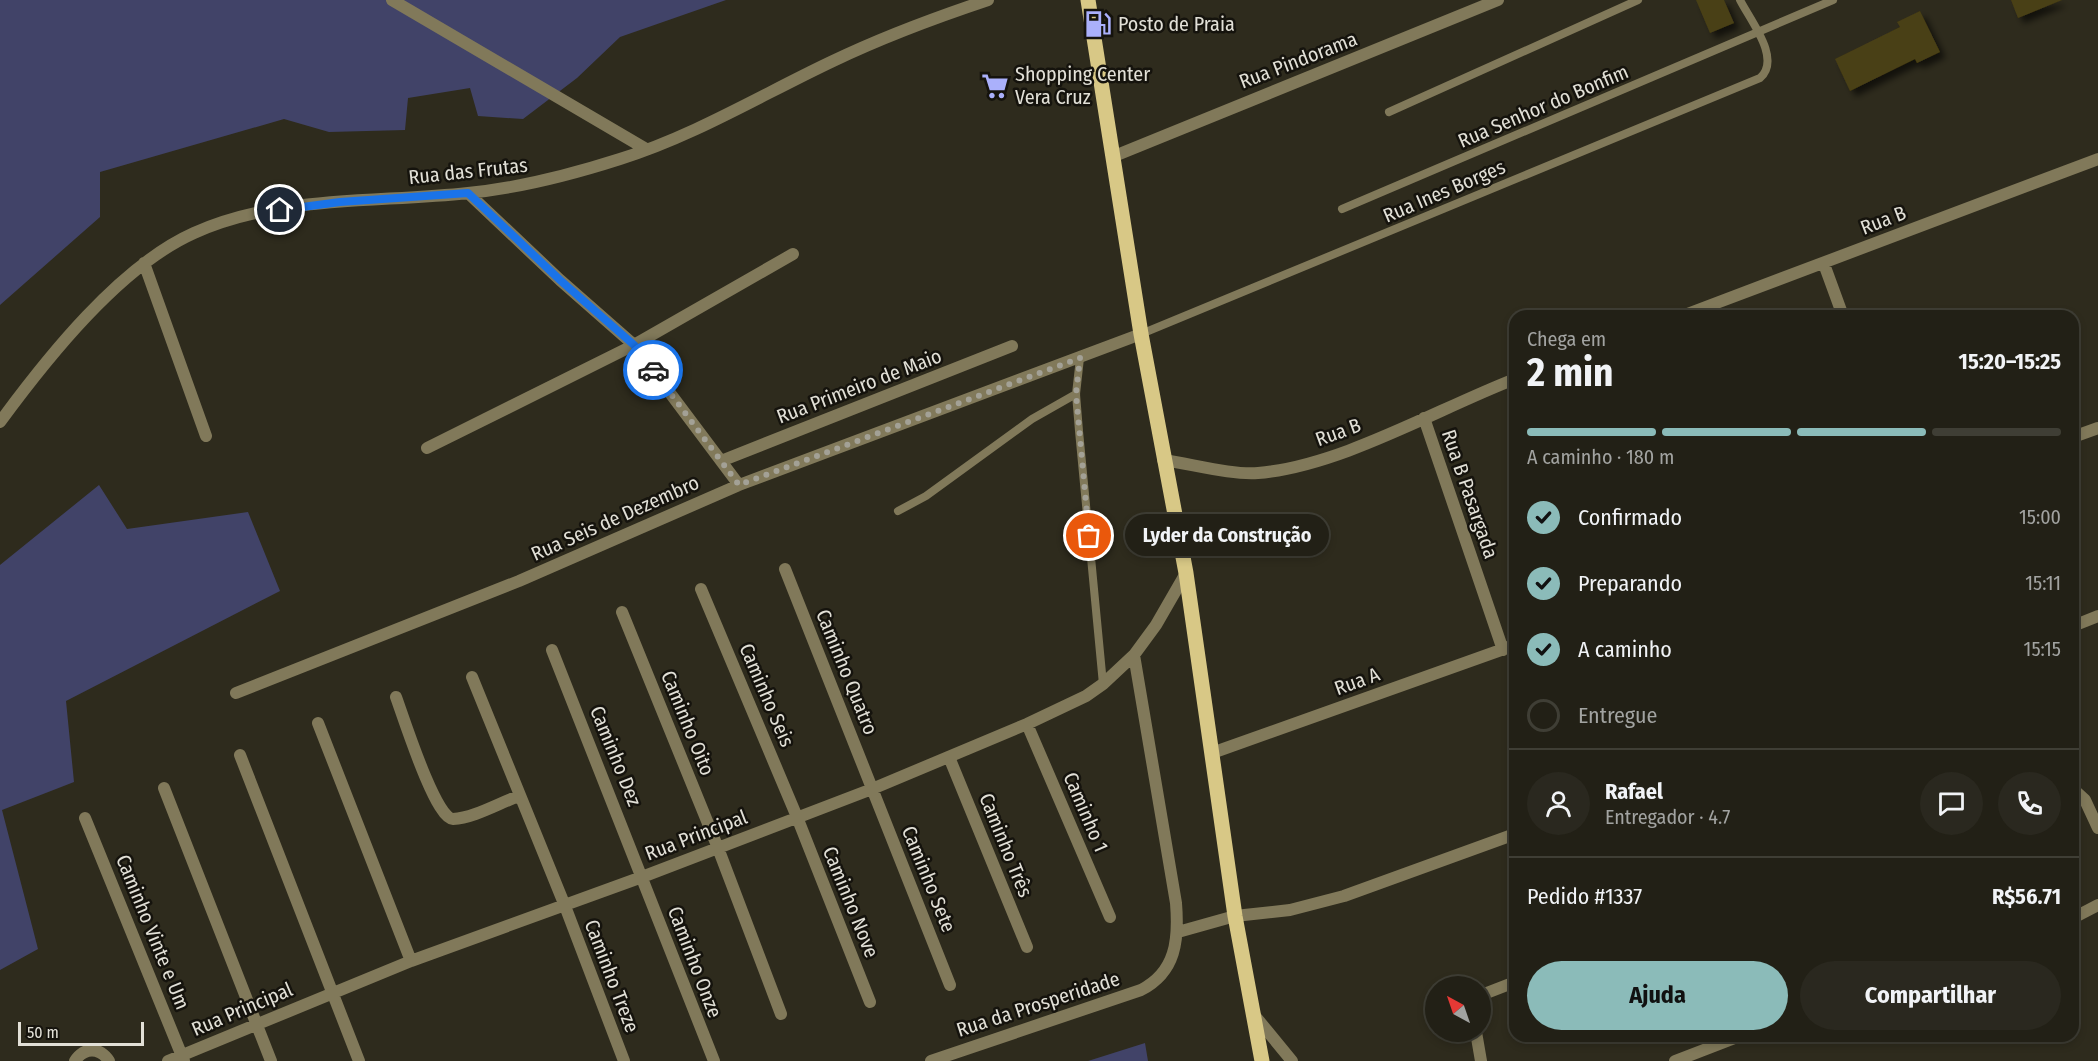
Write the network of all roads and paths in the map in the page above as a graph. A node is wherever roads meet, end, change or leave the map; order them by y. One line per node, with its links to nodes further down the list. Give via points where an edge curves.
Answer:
1 (392, 0): 10 (street)
2 (988, 0): 10 (street, Rua das Frutas, via 910,26)
3 (1088, 0): 11 (main road)
4 (1498, 0): 11 (street, Rua Pindorama)
5 (1638, 0): 9 (lane)
6 (1740, 0): 8 (lane)
7 (1833, 0): 8 (lane, Rua Senhor do Bonfim)
8 (1757, 33): 14 (lane, Rua Senhor do Bonfim); 20 (lane, Rua Ines Borges, via 1769,68 1760,78)
9 (1389, 112)
10 (646, 149): 13 (street, Rua das Frutas, via 543,182)
11 (1112, 157): 20 (main road)
12 (2098, 159): 17 (street, Rua B)
13 (468, 193): 16 (street, Rua das Frutas, via 340,202 240,215 191,234); 21 (street)
14 (1342, 209)
15 (793, 254): 21 (street)
16 (144, 263): 27 (street, Rua das Frutas, via 99,304); 30 (street)
17 (1824, 264): 18 (street, Rua B); 19 (street)
18 (1698, 310)
19 (1841, 310)
20 (1141, 334): 23 (street, Rua Seis de Dezembro); 32 (main road)
21 (634, 345): 31 (street); 33 (street)
22 (1012, 346): 33 (street, Rua Primeiro de Maio)
23 (1080, 358): 25 (lane); 34 (street, Rua Seis de Dezembro)
24 (1509, 383): 26 (street, Rua B)
25 (1076, 394): 35 (lane, via 1032,419 926,496); 46 (lane)
26 (1424, 418): 32 (street, Rua B, via 1293,468 1256,473); 42 (street, Rua B Pasargada)
27 (0, 422)
28 (2098, 428): 29 (street)
29 (2079, 435)
30 (206, 436)
31 (427, 448)
32 (1163, 460): 37 (main road)
33 (721, 461): 34 (street)
34 (739, 485): 47 (street, Rua Seis de Dezembro, via 519,582)
35 (898, 511)
36 (785, 569): 55 (street, Caminho Quatro)
37 (1186, 573): 44 (street, Rua Principal); 51 (main road)
38 (701, 589): 58 (street, Caminho Seis)
39 (622, 612): 62 (street, Caminho Oito)
40 (2098, 616): 41 (street)
41 (2079, 624)
42 (1509, 647): 51 (street, Rua A)
43 (552, 651): 63 (street, Caminho Dez)
44 (1134, 655): 46 (street, Rua Principal); 69 (street)
45 (472, 677): 57 (street, Caminho Treze)
46 (1103, 684): 50 (street, Rua Principal)
47 (236, 693)
48 (396, 698): 57 (street, via 435,801 447,818 469,815)
49 (318, 723): 71 (street)
50 (1027, 724): 53 (street, Rua Principal); 68 (street, Caminho 1)
51 (1212, 753): 67 (main road)
52 (240, 755): 75 (street)
53 (949, 757): 55 (street, Rua Principal); 70 (street, Caminho Três)
54 (164, 788): 79 (street)
55 (872, 789): 58 (street, Rua Principal); 72 (street, Caminho Sete)
56 (2079, 794): 60 (street)
57 (519, 796): 65 (street, Caminho Treze)
58 (797, 817): 62 (street, Rua Principal); 76 (street, Caminho Nove)
59 (85, 818): 82 (street, Caminho Vinte e Um)
60 (2098, 828)
61 (1509, 836): 67 (street, via 1344,896 1290,909)
62 (718, 848): 63 (street, Rua Principal); 77 (street, Caminho Oito)
63 (642, 877): 65 (street, Rua Principal); 89 (street, Caminho Onze)
64 (2098, 905): 66 (street)
65 (565, 906): 71 (street, Rua Principal); 88 (street, Caminho Treze)
66 (2079, 915)
67 (1235, 916): 69 (street); 78 (main road)
68 (1110, 917)
69 (1178, 932): 90 (street, Rua da Prosperidade, via 1169,964 1156,982 1141,990)
70 (1027, 947)
71 (411, 961): 75 (street, Rua Principal)
72 (950, 984)
73 (1509, 984): 74 (street)
74 (1491, 991)
75 (332, 992): 79 (street, Rua Principal); 87 (street)
76 (870, 1002)
77 (781, 1014)
78 (1255, 1016): 91 (main road); 92 (street)
79 (256, 1023): 82 (street, Rua Principal); 86 (street)
80 (1478, 1042): 93 (street)
81 (1724, 1042): 94 (street)
82 (183, 1058): 85 (street, Rua Principal)
83 (75, 1061): 84 (street, via 90,1050 104,1054)
84 (109, 1061)
85 (168, 1061)
86 (271, 1061)
87 (359, 1061)
88 (624, 1061)
89 (714, 1061)
90 (930, 1061)
91 (1262, 1061)
92 (1292, 1061)
93 (1481, 1061)
94 (1675, 1061)

